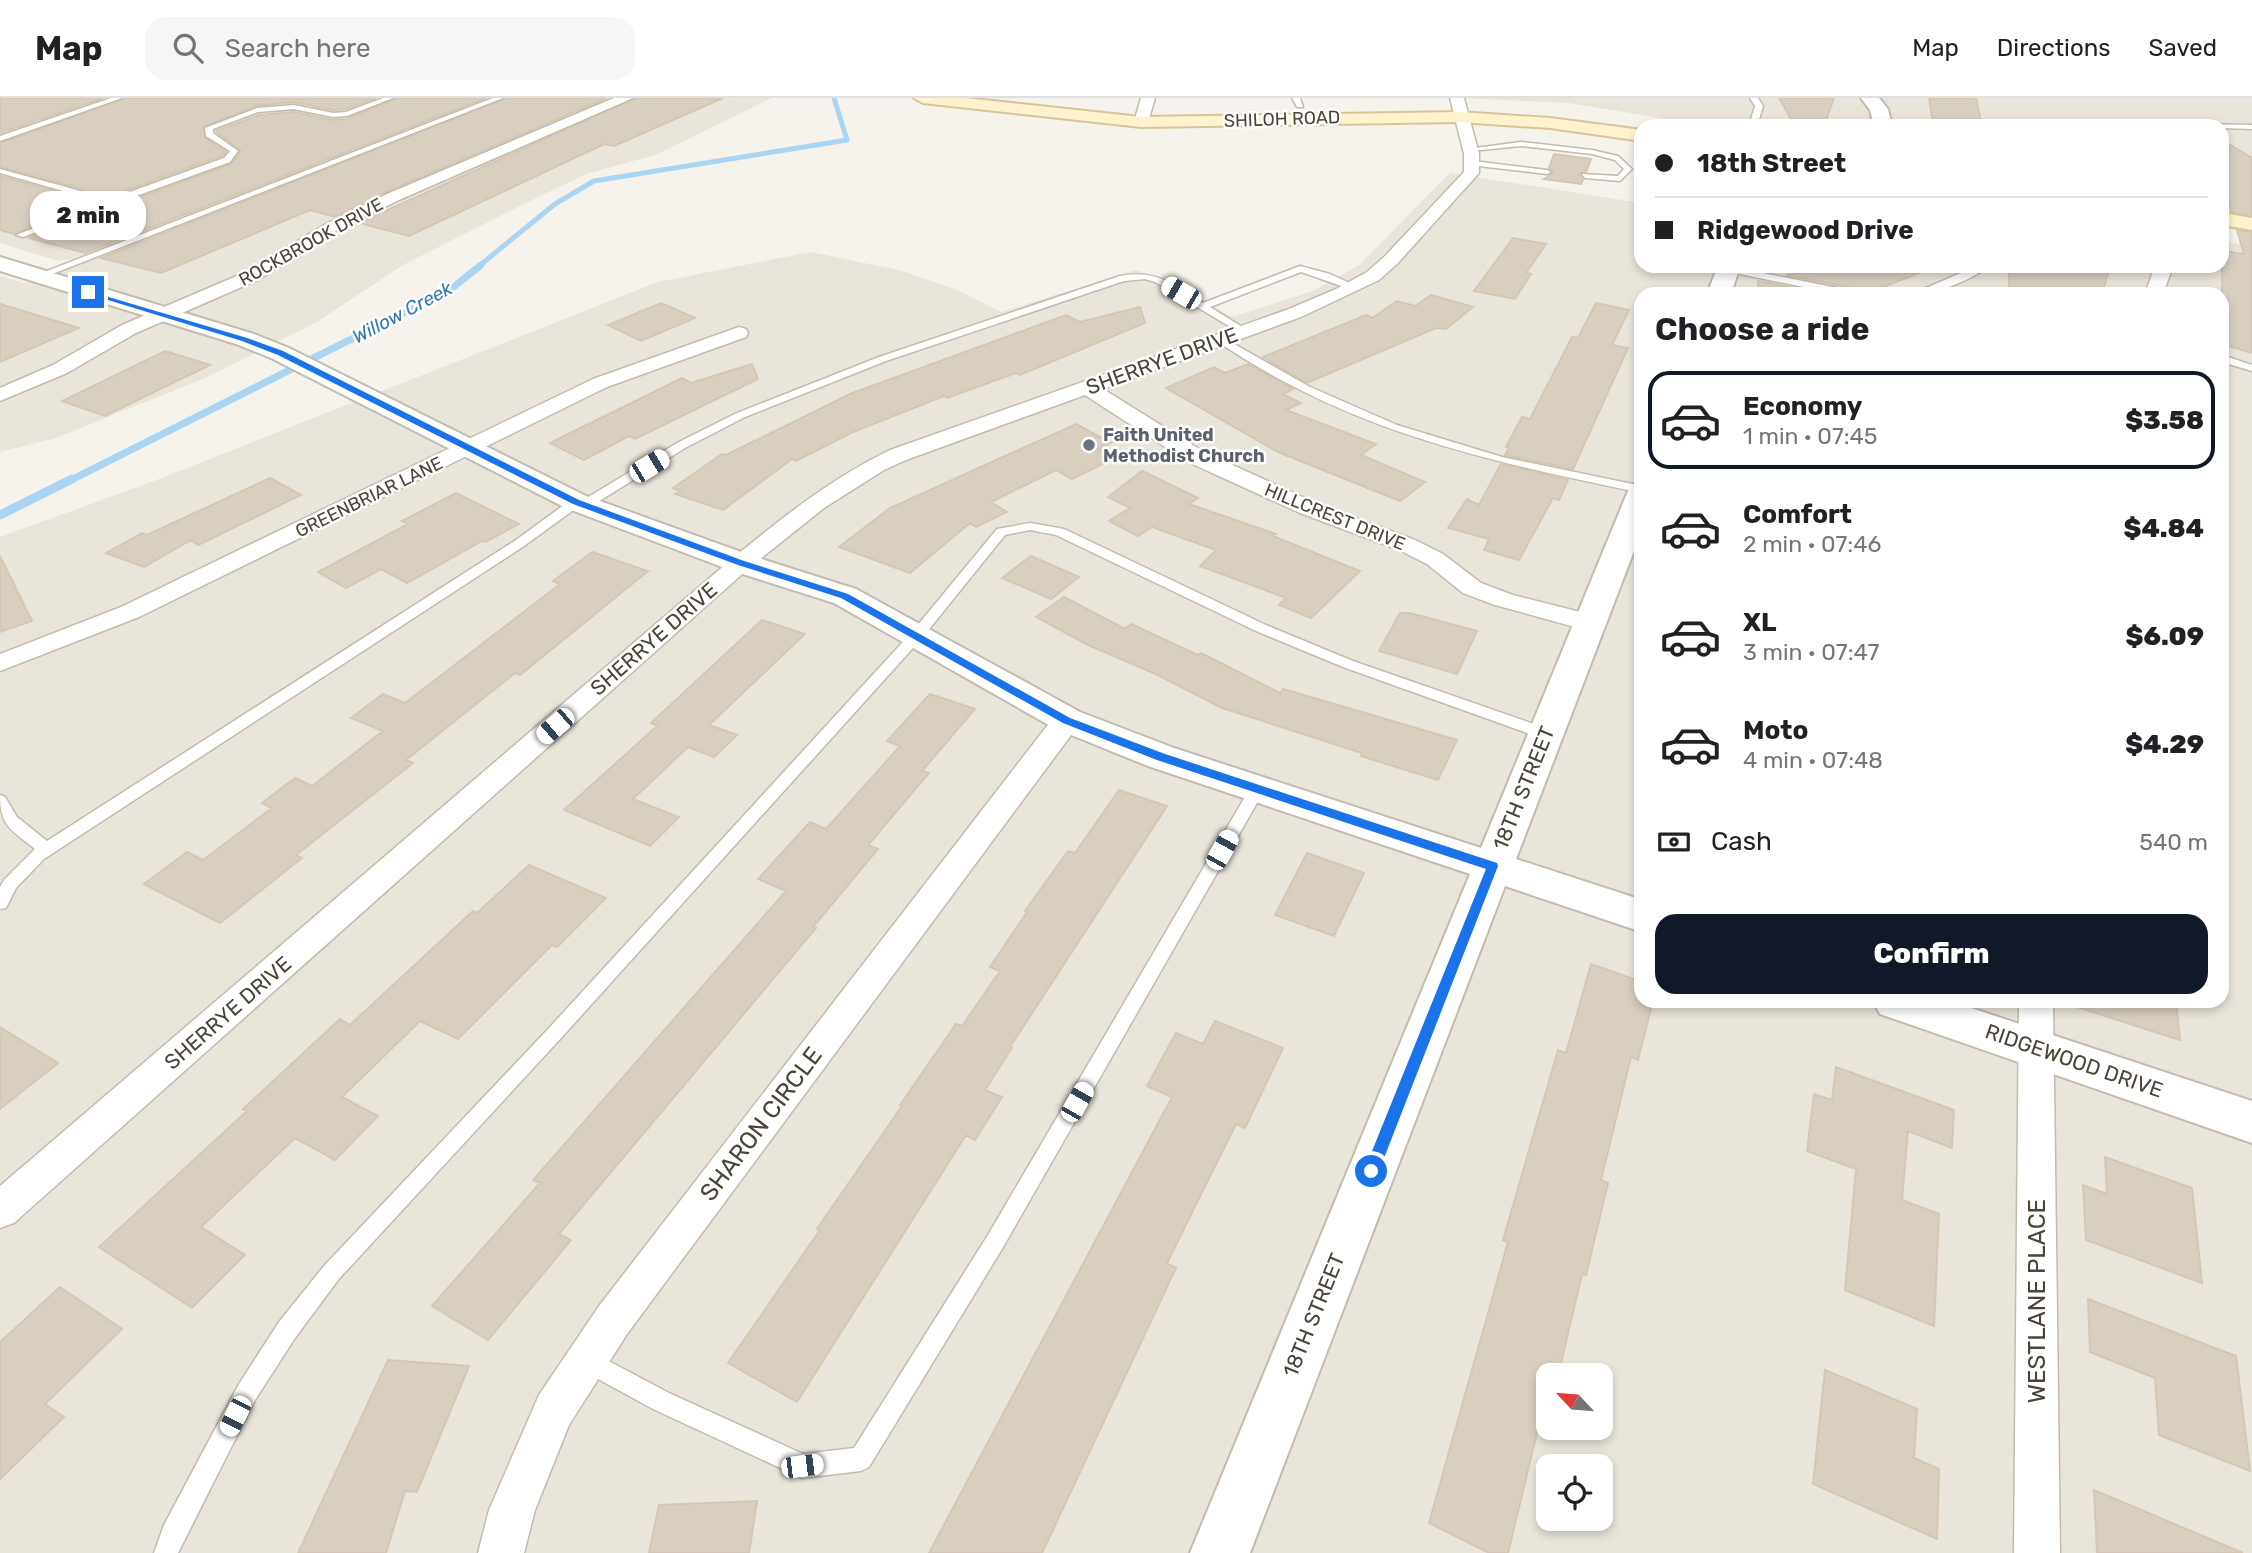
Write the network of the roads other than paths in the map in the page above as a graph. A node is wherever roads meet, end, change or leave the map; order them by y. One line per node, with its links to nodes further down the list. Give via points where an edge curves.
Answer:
1 (118, 98): 18 (lane)
2 (389, 98): 23 (lane, via 346,114 294,107 244,113 209,128 209,134 234,152 227,160)
3 (499, 98): 32 (lane)
4 (626, 98): 37 (street, ROCKBROOK DRIVE, via 393,197 330,228 252,276)
5 (923, 98): 11 (main road, SHILOH ROAD, via 1050,114)
6 (1039, 98): 11 (main road, SHILOH ROAD)
7 (1754, 98): 12 (lane, via 1759,106)
8 (1870, 98): 13 (street)
9 (1298, 101): 10 (main road, SHILOH ROAD); 11 (main road, SHILOH ROAD)
10 (1458, 106): 11 (main road, SHILOH ROAD); 14 (main road, SHILOH ROAD, via 1554,111); 17 (main road, SHILOH ROAD); 19 (street)
11 (1144, 109)
12 (1755, 119)
13 (1881, 119)
14 (1634, 122)
15 (2229, 126): 16 (lane)
16 (2252, 127)
17 (1634, 135)
18 (0, 139)
19 (1472, 156): 21 (lane); 22 (lane, via 1521,144 1618,158 1628,169 1620,179); 33 (street, SHERRYE DRIVE, via 1471,173 1458,188 1391,260)
20 (0, 171): 23 (lane)
21 (1547, 172)
22 (1585, 176)
23 (110, 202): 26 (lane)
24 (2229, 220): 25 (main road)
25 (2252, 224)
26 (20, 235)
27 (2229, 235): 28 (main road)
28 (2252, 239)
29 (0, 264): 32 (street)
30 (1753, 273): 34 (lane)
31 (1970, 273): 35 (lane)
32 (39, 276): 37 (street)
33 (1353, 287): 36 (lane, via 1300,270); 39 (street, SHERRYE DRIVE)
34 (1819, 287)
35 (1937, 287)
36 (1205, 306): 39 (lane); 46 (lane, via 1158,280 1123,278 894,354 740,416)
37 (160, 315): 43 (street, ROCKBROOK DRIVE, via 60,369); 44 (street, via 245,339 295,360)
38 (739, 333): 44 (street, GREENBRIAR LANE, via 600,383)
39 (1233, 336): 42 (street, SHERRYE DRIVE); 45 (lane, via 1242,354 1398,428 1455,448)
40 (2229, 360): 41 (lane)
41 (2252, 368)
42 (1088, 388): 48 (street, SHERRYE DRIVE, via 863,470); 49 (street, HILLCREST DRIVE, via 1213,466 1407,545 1435,559 1472,588)
43 (0, 395)
44 (467, 448): 46 (street); 51 (street, GREENBRIAR LANE, via 130,612)
45 (1634, 488)
46 (580, 504): 48 (street); 56 (lane)
47 (1634, 511): 49 (street, 18TH STREET)
48 (741, 563): 50 (street, via 845,596); 64 (street, SHERRYE DRIVE)
49 (1591, 623): 53 (street, 18TH STREET)
50 (917, 635): 52 (street); 53 (lane, via 1001,532 1016,526 1041,527 1348,664); 66 (lane, via 331,1273 247,1392)
51 (0, 663)
52 (1067, 720): 54 (street); 65 (street, SHARON CIRCLE)
53 (1546, 734): 57 (street, 18TH STREET)
54 (1257, 789): 57 (street); 65 (lane, via 995,1242 861,1459 802,1466 661,1401)
55 (0, 801): 56 (lane, via 11,821)
56 (46, 849): 58 (lane, via 10,884)
57 (1493, 866): 59 (street); 68 (street, 18TH STREET)
58 (0, 903)
59 (1634, 913)
60 (1916, 1008): 62 (street, RIDGEWOOD DRIVE)
61 (2036, 1008): 62 (street, WESTLANE PLACE)
62 (2037, 1048): 63 (street, RIDGEWOOD DRIVE); 69 (street, WESTLANE PLACE)
63 (2252, 1122)
64 (0, 1210)
65 (586, 1360): 67 (street, SHARON CIRCLE, via 554,1410 512,1510)
66 (166, 1553)
67 (501, 1553)
68 (1220, 1553)
69 (2036, 1553)

